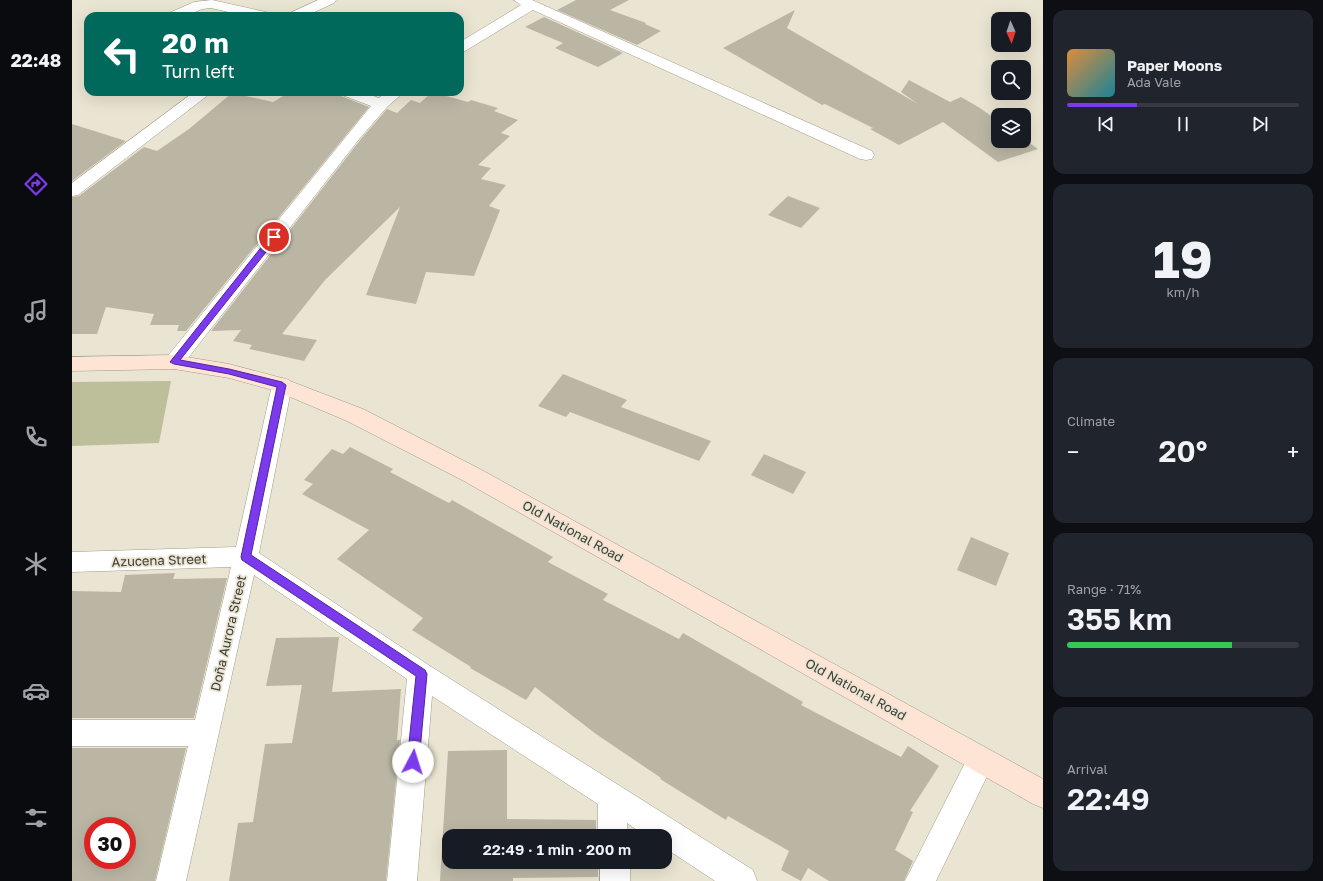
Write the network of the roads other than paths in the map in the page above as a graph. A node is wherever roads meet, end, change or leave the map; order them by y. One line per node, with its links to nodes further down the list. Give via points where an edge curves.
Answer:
1 (329, 0): 5 (street)
2 (526, 2): 6 (street); 11 (street)
3 (183, 12): 4 (street, via 199,5 211,4)
4 (247, 12)
5 (304, 12)
6 (464, 45)
7 (199, 96): 12 (street)
8 (358, 96): 10 (street)
9 (391, 96): 10 (street)
10 (381, 104): 13 (street)
11 (866, 155)
12 (72, 191)
13 (174, 362): 14 (main road, Old National Road); 15 (main road, Old National Road)
14 (72, 364)
15 (282, 385): 16 (street, Doña Aurora Street); 21 (main road, Old National Road, via 355,415 470,474)
16 (246, 557): 17 (street, Azucena Street); 18 (street); 20 (street, Doña Aurora Street)
17 (72, 562)
18 (421, 674): 23 (street); 27 (street)
19 (72, 733): 20 (street)
20 (206, 733): 26 (street, Doña Aurora Street)
21 (981, 760): 22 (main road, Old National Road); 30 (street)
22 (1043, 794)
23 (612, 798): 24 (street); 29 (street)
24 (613, 829)
25 (615, 869): 28 (street)
26 (170, 881)
27 (402, 881)
28 (615, 881)
29 (742, 881)
30 (920, 881)

